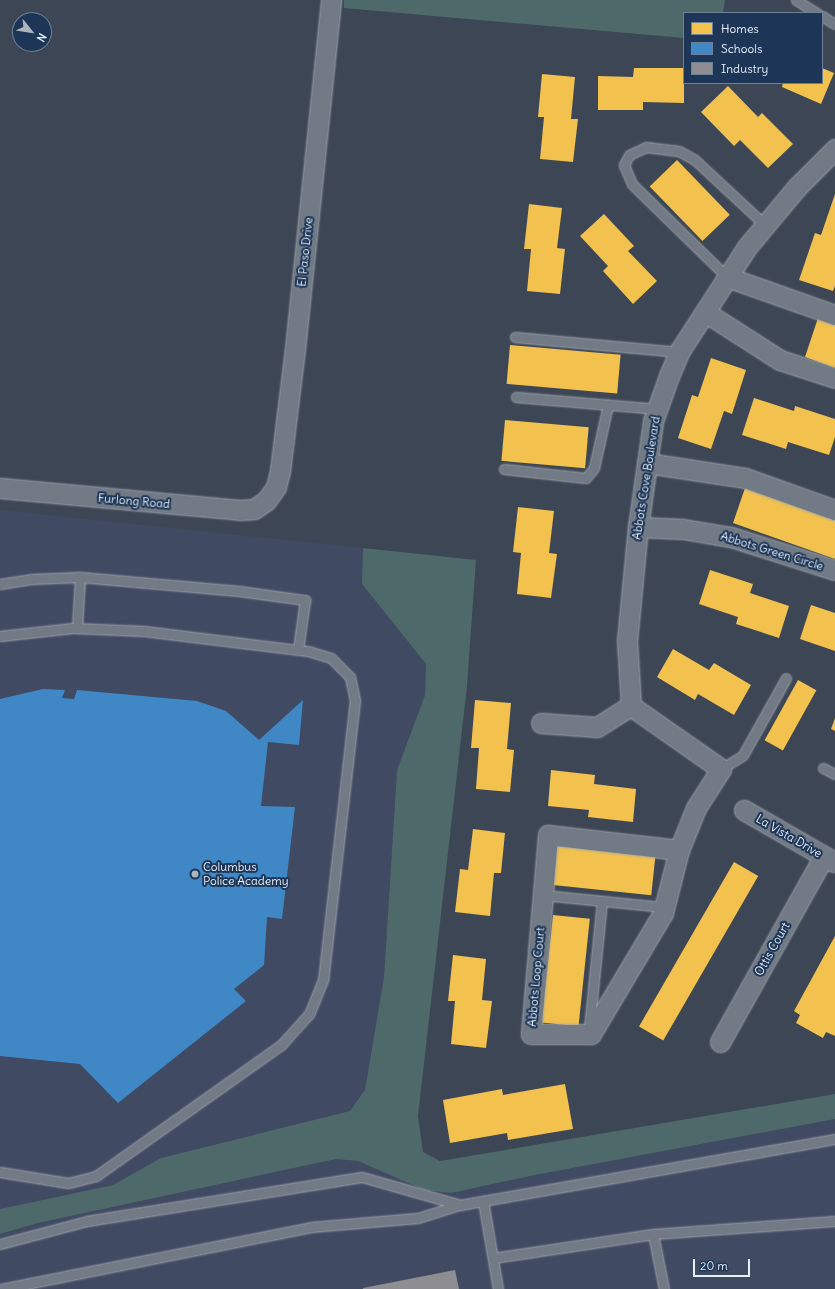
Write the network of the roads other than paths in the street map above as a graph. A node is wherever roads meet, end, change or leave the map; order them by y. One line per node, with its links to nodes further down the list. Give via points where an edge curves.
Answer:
1 (331, 0): 20 (street, El Paso Drive, via 280,470 276,487)
2 (796, 0): 3 (lane)
3 (815, 12)
4 (823, 17): 5 (lane)
5 (835, 24)
6 (835, 150): 7 (street, Abbots Cove Boulevard, via 797,187)
7 (766, 226): 8 (street, Abbots Cove Boulevard); 8 (lane, via 695,160 679,151 646,147 629,155 624,165 632,184)
8 (727, 277): 9 (street, Abbots Cove Boulevard); 10 (street)
9 (705, 312): 12 (street, Abbots Cove Boulevard); 13 (street, via 780,360)
10 (835, 314)
11 (516, 337): 12 (lane)
12 (679, 352): 16 (street, Abbots Cove Boulevard)
13 (835, 378)
14 (516, 397): 15 (lane)
15 (608, 405): 16 (lane); 18 (lane, via 594,468 586,478)
16 (658, 409): 17 (street, Abbots Cove Boulevard)
17 (647, 463): 21 (street, via 745,478); 22 (street, Abbots Cove Boulevard)
18 (504, 468)
19 (0, 488): 20 (street, Furlong Road, via 240,510 254,509)
20 (266, 501)
21 (835, 510)
22 (638, 527): 23 (street, Abbots Green Circle, via 683,529 731,537); 30 (street, Abbots Cove Boulevard, via 627,641)
23 (835, 570)
24 (80, 577): 25 (lane, via 31,579); 26 (lane); 28 (lane, via 231,590 305,600)
25 (0, 584)
26 (77, 628): 27 (lane); 28 (lane, via 144,631)
27 (0, 636)
28 (298, 650): 44 (lane, via 331,658 350,677 355,700 323,980 309,1014 281,1045 96,1176 68,1183)
29 (786, 678): 33 (lane, via 743,755)
30 (631, 706): 31 (street, via 597,727); 33 (street)
31 (541, 723)
32 (823, 768): 34 (lane)
33 (721, 769): 36 (street, via 696,808)
34 (835, 774)
35 (744, 810): 37 (street, La Vista Drive)
36 (679, 850): 38 (street, Abbots Loop Court, via 548,835); 40 (street)
37 (829, 859): 42 (street, Ottis Court)
38 (543, 895): 39 (lane); 41 (street, Abbots Loop Court, via 531,1034)
39 (602, 901): 40 (lane); 41 (lane)
40 (664, 907): 41 (street, via 619,988)
41 (588, 1034)
42 (720, 1042)
43 (835, 1139): 45 (lane)
44 (0, 1172)
45 (483, 1201): 46 (lane); 50 (lane)
46 (460, 1205): 49 (lane, via 362,1177 87,1221); 51 (lane, via 418,1218 311,1227)
47 (835, 1221): 48 (lane)
48 (653, 1234): 50 (lane); 53 (lane)
49 (0, 1244)
50 (493, 1258): 52 (lane)
51 (1, 1289)
52 (498, 1289)
53 (664, 1289)

